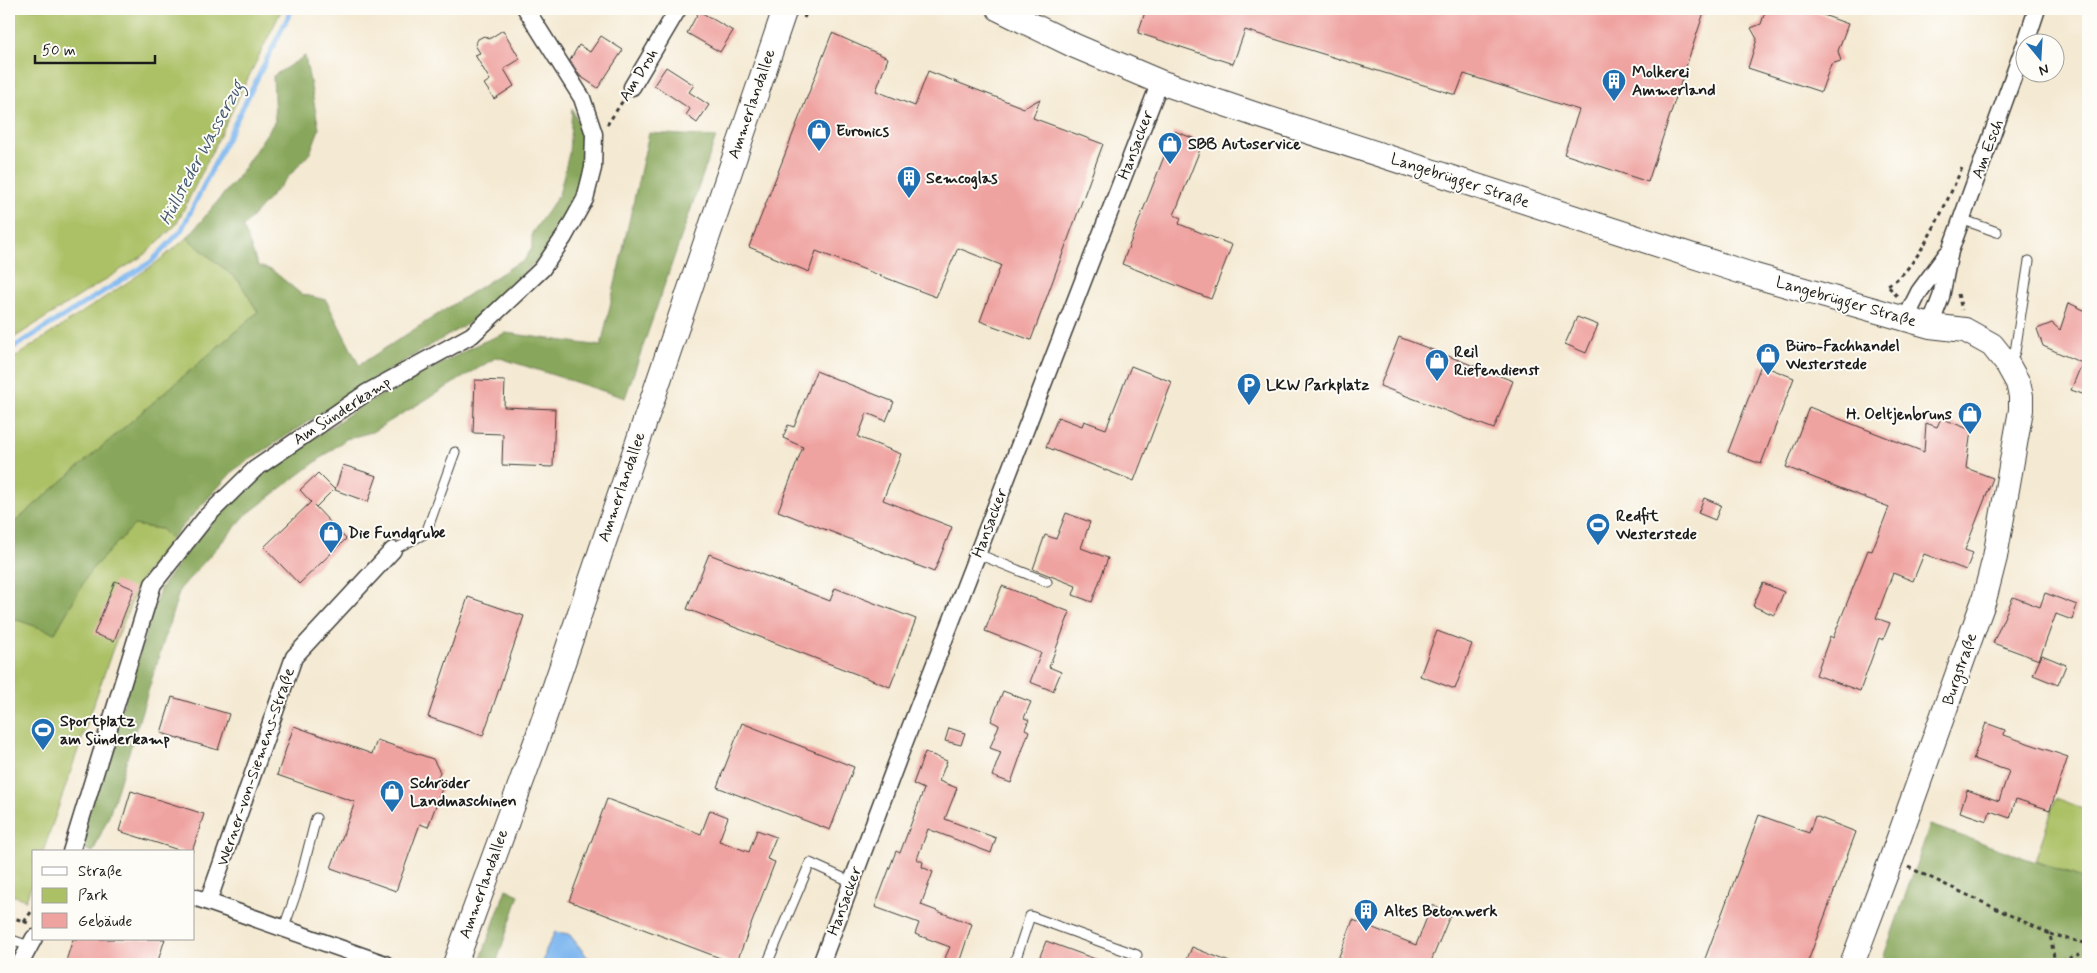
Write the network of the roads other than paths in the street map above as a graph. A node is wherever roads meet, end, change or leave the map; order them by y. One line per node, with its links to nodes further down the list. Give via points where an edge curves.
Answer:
1 (526, 9): 22 (street, Am Sünderkamp, via 582,98 594,134 593,168 585,199 542,269 472,335 366,393 255,468 207,516 177,552 153,584)
2 (678, 9): 9 (street, Am Droh)
3 (785, 9): 30 (street, Ammerlandallee, via 540,730)
4 (999, 9): 8 (street, Langebrügger Straße)
5 (2036, 9): 6 (street)
6 (2029, 32)
7 (2014, 74): 10 (street, Am Esch)
8 (1160, 82): 14 (street, Langebrügger Straße, via 1660,247); 19 (street, Hansacker)
9 (632, 88)
10 (1961, 219): 11 (lane); 12 (street, Am Esch)
11 (1997, 232)
12 (1950, 251): 14 (street, Am Esch, via 1919,292); 15 (street, Am Esch, via 1941,297)
13 (2029, 261): 16 (lane, via 2015,352)
14 (1906, 318): 15 (street, Langebrügger Straße)
15 (1930, 326): 16 (street, via 1956,343)
16 (2008, 365): 35 (street, Burgstraße, via 2018,383 2021,410 1996,557 1967,653)
17 (455, 452): 18 (lane, via 426,533)
18 (394, 550): 24 (street, Werner-von-Siemens-Straße, via 294,657)
19 (978, 554): 20 (lane); 23 (street, Hansacker)
20 (1047, 582)
21 (316, 818): 25 (lane, via 298,888)
22 (72, 850)
23 (852, 882): 31 (lane, via 810,863); 32 (street, Hansacker)
24 (201, 900): 25 (street)
25 (283, 930): 29 (street)
26 (9, 939): 27 (lane)
27 (32, 942): 28 (street)
28 (20, 964)
29 (385, 964)
30 (455, 964)
31 (767, 964)
32 (821, 964)
33 (1014, 964): 34 (lane, via 1030,916 1137,955)
34 (1133, 964)
35 (1852, 964)

